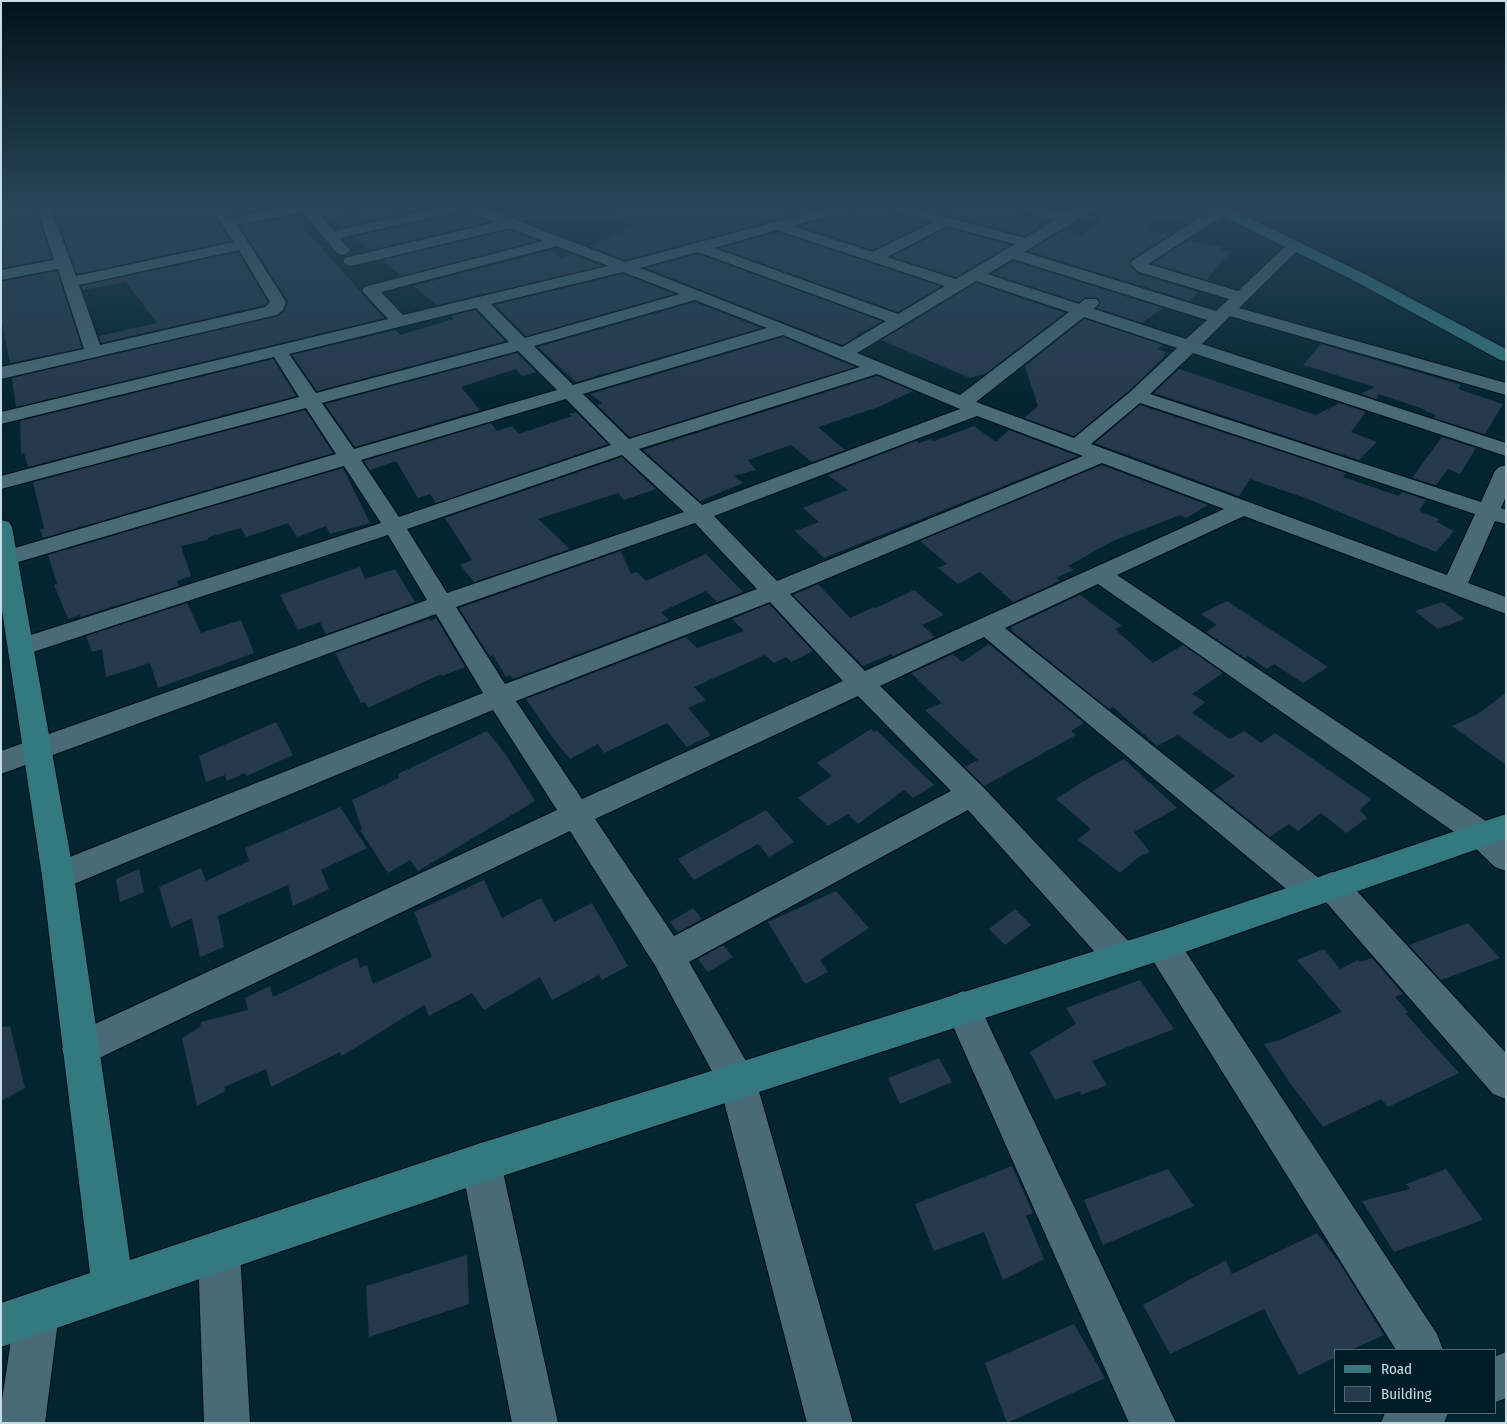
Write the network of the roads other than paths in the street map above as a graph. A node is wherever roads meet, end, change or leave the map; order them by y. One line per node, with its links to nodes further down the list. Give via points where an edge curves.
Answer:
1 (68, 274): 16 (street)
2 (105, 274): 16 (street)
3 (261, 274): 30 (street, via 278,302 271,311)
4 (360, 274): 18 (street)
5 (431, 274): 18 (street)
6 (594, 274): 21 (street)
7 (645, 274): 19 (street)
8 (774, 274): 24 (street)
9 (944, 274): 15 (street)
10 (975, 274): 15 (street)
11 (1077, 274): 17 (street)
12 (1164, 274): 20 (street)
13 (1264, 274): 20 (street)
14 (1354, 274): 32 (street)
15 (966, 280): 22 (street); 24 (street)
16 (70, 282): 30 (street)
17 (1115, 287): 22 (street); 23 (street)
18 (370, 290): 25 (street)
19 (696, 294): 26 (street); 27 (street)
20 (1241, 297): 23 (street)
21 (479, 302): 25 (street); 27 (street)
22 (1080, 310): 28 (street); 39 (street)
23 (1223, 314): 28 (street); 35 (street)
24 (899, 320): 31 (street)
25 (400, 322): 29 (street)
26 (784, 329): 31 (street); 36 (street)
27 (522, 344): 36 (street); 38 (street)
28 (1189, 346): 37 (street); 42 (street)
29 (279, 352): 38 (street); 40 (street)
30 (94, 353): 34 (street)
31 (843, 354): 33 (street)
32 (1506, 356)
33 (876, 368): 39 (street); 41 (street)
34 (1, 373)
35 (1506, 389)
36 (569, 392): 41 (street); 44 (street)
37 (1137, 396): 43 (street); 49 (street)
38 (311, 400): 44 (street); 46 (street)
39 (969, 406): 43 (street); 48 (street)
40 (1, 418)
41 (625, 447): 48 (street); 50 (street)
42 (1506, 450)
43 (1088, 451): 47 (street); 55 (street)
44 (348, 458): 50 (street); 52 (street)
45 (1506, 471): 49 (street)
46 (1, 483)
47 (1241, 508): 53 (street); 54 (street)
48 (699, 514): 55 (street); 56 (street)
49 (1497, 514): 54 (street)
50 (394, 526): 56 (street); 59 (street)
51 (1, 527): 52 (street)
52 (8, 558): 59 (street)
53 (1100, 574): 58 (street); 66 (street)
54 (1454, 587): 57 (street)
55 (773, 592): 60 (street); 61 (street)
56 (442, 603): 61 (street); 62 (street)
57 (1506, 606)
58 (987, 626): 60 (street); 68 (street)
59 (21, 647): 62 (street)
60 (861, 683): 64 (street); 65 (street)
61 (499, 697): 65 (street); 67 (street)
62 (38, 749): 63 (street); 67 (street)
63 (1, 762)
64 (972, 794): 70 (street); 71 (street)
65 (575, 815): 70 (street); 73 (street)
66 (1497, 840): 68 (street)
67 (58, 876): 73 (street)
68 (1323, 889): 69 (street); 75 (street)
69 (1162, 945): 71 (street); 80 (street)
70 (668, 956): 74 (street)
71 (1122, 958): 72 (street)
72 (963, 1008): 74 (street); 86 (street)
73 (80, 1049): 78 (street)
74 (737, 1081): 76 (street); 85 (street)
75 (1506, 1082)
76 (481, 1163): 77 (street); 84 (street)
77 (218, 1253): 78 (street); 83 (street)
78 (113, 1286): 79 (street)
79 (19, 1319): 82 (street)
80 (1420, 1349)
81 (1423, 1414): 87 (street)
82 (22, 1423)
83 (227, 1423)
84 (535, 1423)
85 (830, 1423)
86 (1153, 1423)
87 (1404, 1423)

